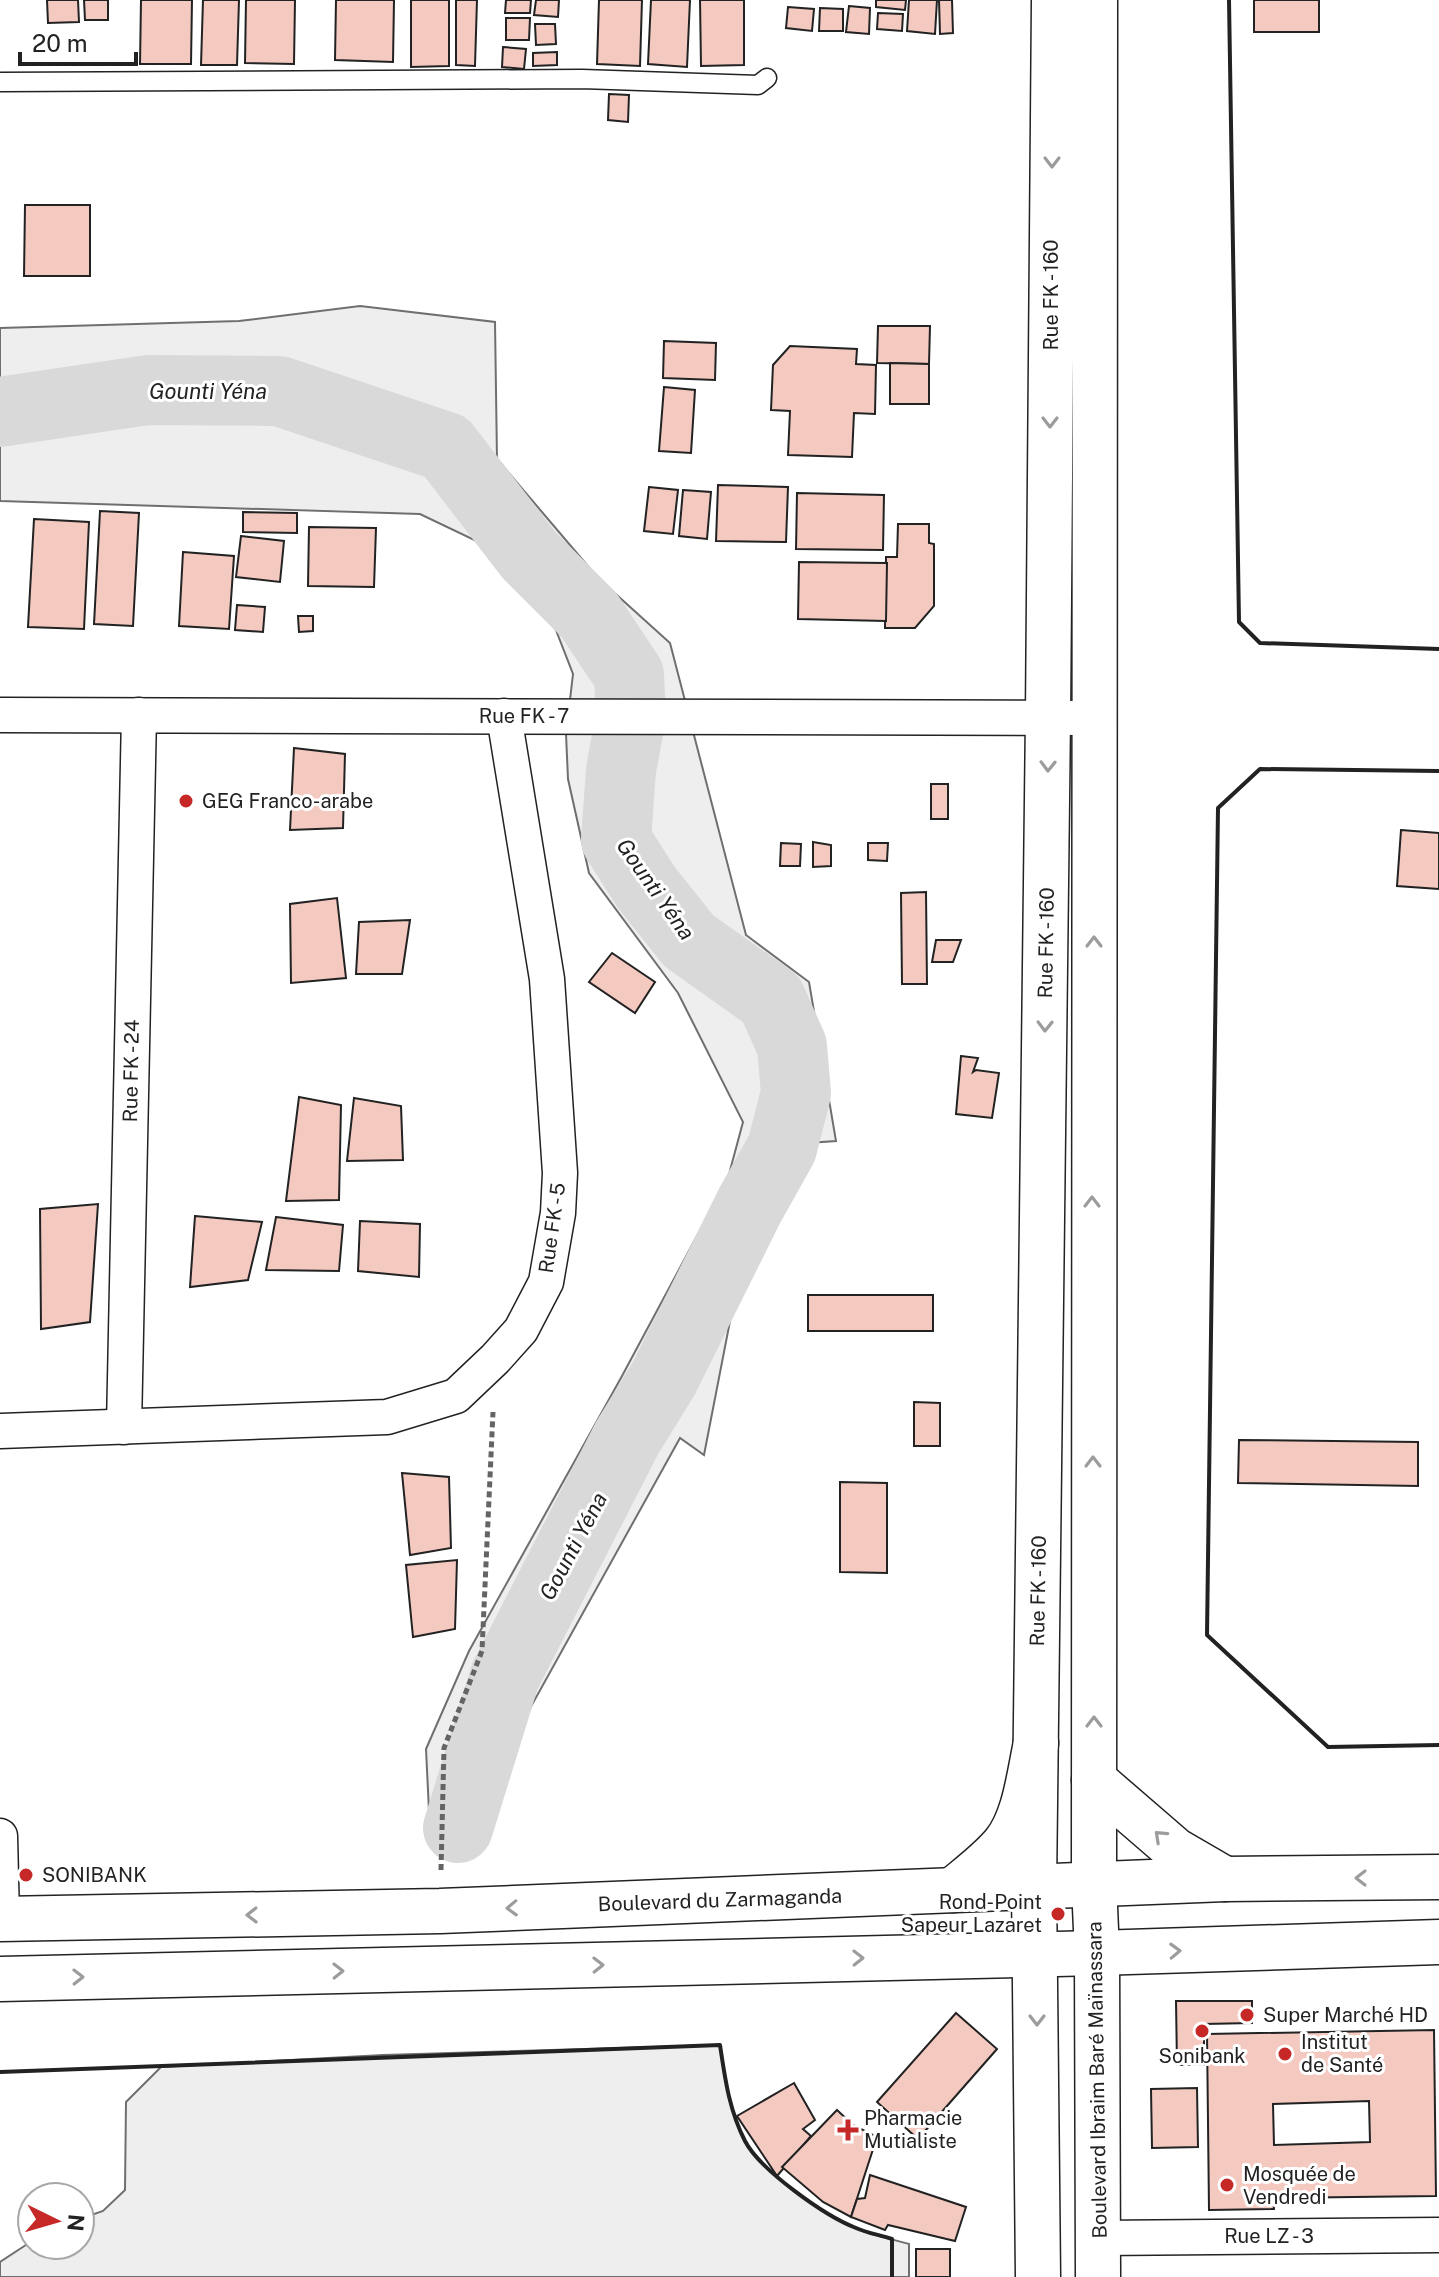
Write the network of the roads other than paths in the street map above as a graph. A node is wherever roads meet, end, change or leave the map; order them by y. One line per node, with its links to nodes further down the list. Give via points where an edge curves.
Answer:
1 (1054, 0): 5 (main road, Rue FK - 160)
2 (1095, 0): 5 (main road, Rue FK - 160)
3 (767, 78): 4 (lane, via 758,85 582,79)
4 (0, 82)
5 (1073, 107): 9 (main road, Rue FK - 160, one-way to 9); 10 (main road, Rue FK - 160)
6 (0, 715): 7 (street, Rue FK - 7)
7 (139, 715): 8 (street, Rue FK - 7); 11 (street, Rue FK - 24)
8 (504, 716): 9 (street, Rue FK - 7); 11 (street, Rue FK - 5, via 547,979 560,1173 546,1282 521,1330 456,1396 387,1417)
9 (1048, 716): 10 (street, Rue FK - 7); 13 (main road, Rue FK - 160, one-way to 13)
10 (1095, 718): 14 (main road, Rue FK - 160, one-way to 10)
11 (124, 1427): 12 (street, Rue FK - 5)
12 (0, 1431)
13 (1036, 1743): 19 (main road, Rue FK - 160); 20 (main road, via 1020,1811 1006,1842)
14 (1094, 1780): 17 (main road, one-way to 14, via 1175,1850); 18 (main road, Rue FK - 160)
15 (0, 1836): 21 (street)
16 (1439, 1877): 17 (main road, Boulevard du Zarmaganda, one-way to 17)
17 (1225, 1879): 18 (main road, Boulevard du Zarmaganda)
18 (1094, 1884): 19 (main road, Boulevard du Zarmaganda); 23 (main road, Boulevard Ibraim Baré Maïnassara)
19 (1034, 1886): 20 (main road, Boulevard du Zarmaganda); 24 (main road)
20 (953, 1890): 21 (main road, Boulevard du Zarmaganda, one-way to 21, via 440,1911)
21 (1, 1919)
22 (1439, 1942): 23 (main road, one-way to 22)
23 (1097, 1953): 24 (main road); 27 (main road, Boulevard Ibraim Baré Maïnassara)
24 (1036, 1954): 25 (main road, one-way to 24); 28 (main road, one-way to 28)
25 (0, 1979)
26 (1439, 2235): 27 (street, Rue LZ - 3)
27 (1098, 2257)
28 (1038, 2277)

